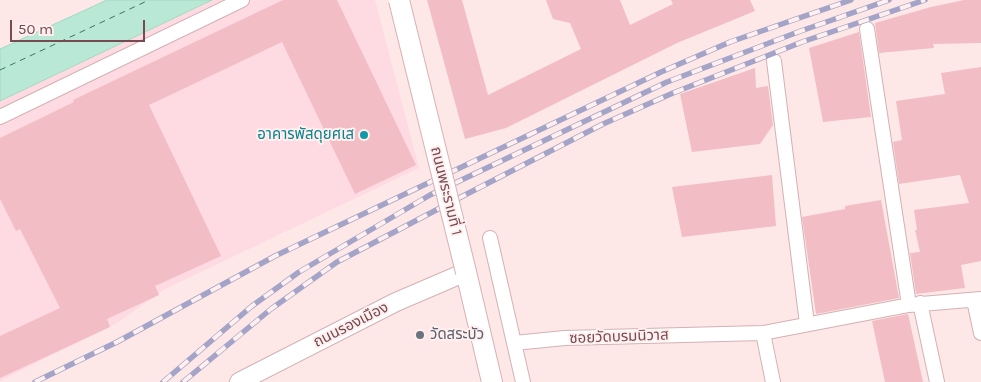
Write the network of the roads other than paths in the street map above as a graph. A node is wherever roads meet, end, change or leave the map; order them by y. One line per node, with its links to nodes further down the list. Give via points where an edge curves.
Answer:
1 (242, 0): 5 (street)
2 (399, 0): 7 (main road, ถนนพระรามที่ 1, bridge)
3 (867, 30): 9 (street)
4 (774, 62): 10 (street)
5 (0, 116)
6 (490, 238): 13 (street)
7 (466, 272): 14 (street, ถนนรองเมือง, via 396,302); 15 (main road, ถนนพระรามที่ 1)
8 (978, 300): 9 (street, ซอยวัดบรมนิวาส); 12 (street)
9 (914, 304): 10 (street, ซอยวัดบรมนิวาส); 18 (street)
10 (807, 324): 11 (street, ซอยวัดบรมนิวาส)
11 (763, 333): 13 (street, ซอยวัดบรมนิวาส, via 565,338); 17 (street)
12 (981, 333)
13 (514, 343): 16 (street)
14 (239, 382)
15 (492, 382)
16 (523, 382)
17 (773, 382)
18 (937, 382)

